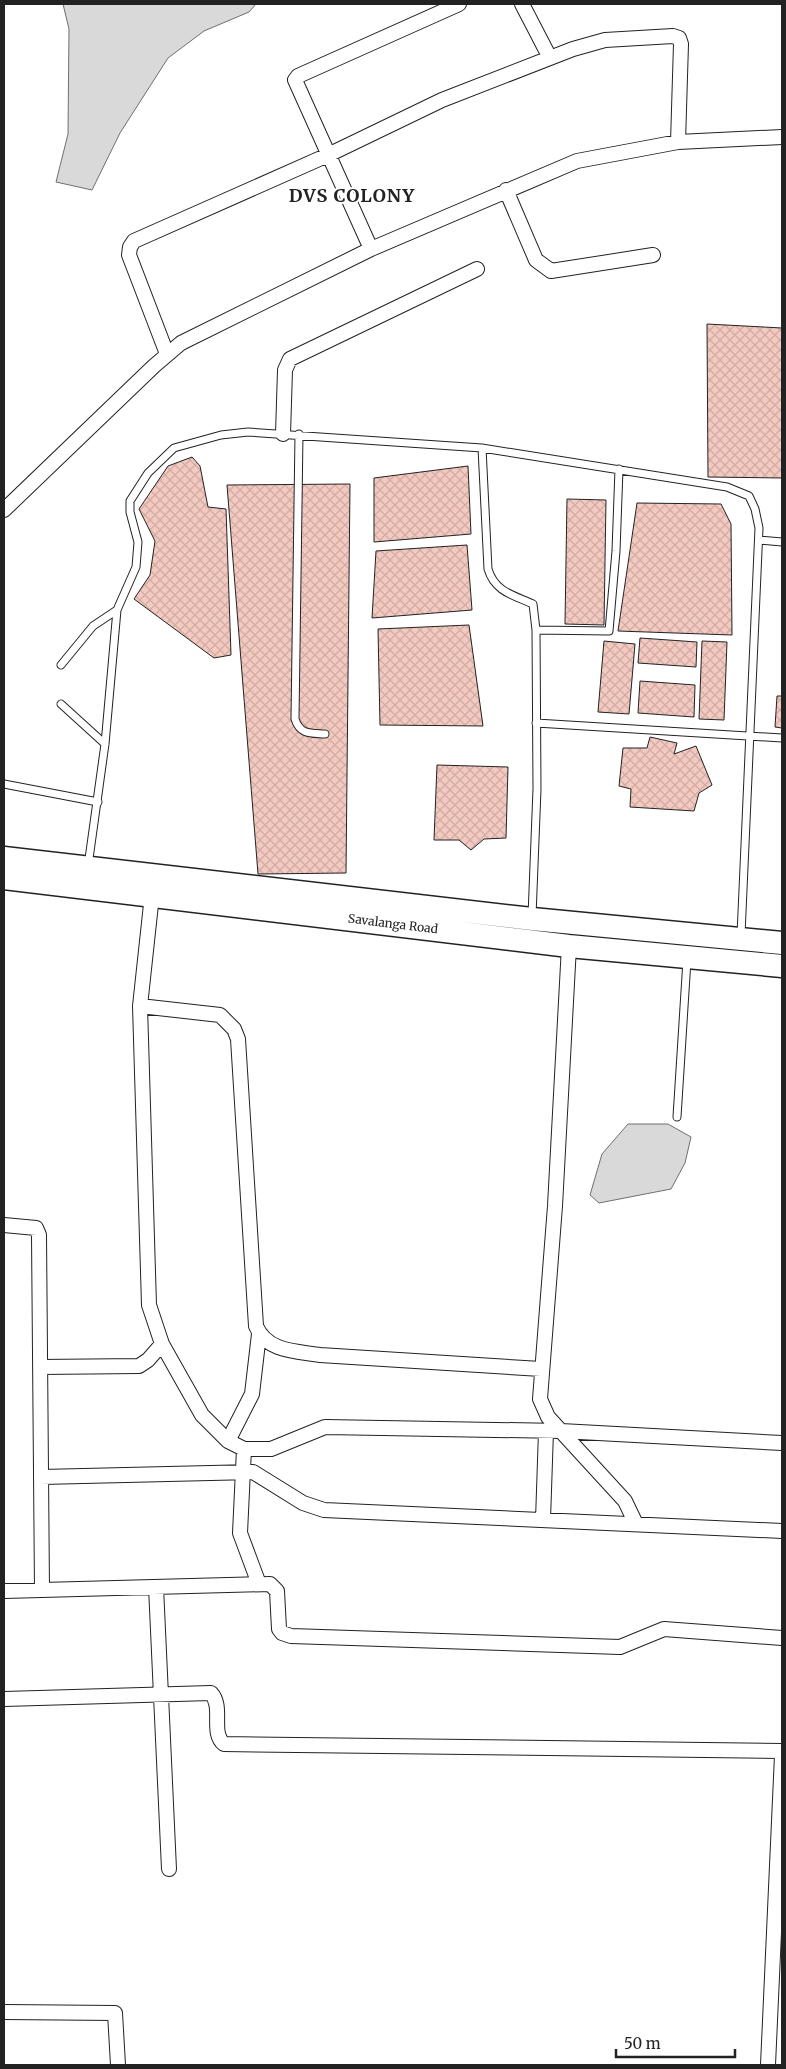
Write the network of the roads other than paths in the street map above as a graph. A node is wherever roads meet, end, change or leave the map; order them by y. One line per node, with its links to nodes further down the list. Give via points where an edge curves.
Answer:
1 (459, 4): 6 (street, via 298,76 296,85)
2 (522, 4): 3 (street)
3 (550, 58): 5 (street, via 605,40 663,35 679,38); 6 (street, via 442,100)
4 (782, 136): 5 (street)
5 (678, 142): 7 (street, via 577,161)
6 (328, 155): 8 (street); 11 (street, via 134,241 129,255)
7 (506, 190): 8 (street); 9 (street, via 536,260 551,271)
8 (372, 249): 11 (street, via 182,343)
9 (653, 255)
10 (477, 269): 12 (street, via 290,359 285,370)
11 (167, 354): 16 (street)
12 (283, 434): 13 (lane); 19 (lane, via 248,432 221,435 174,448 148,473 130,500 138,542 136,566)
13 (300, 434): 14 (lane); 24 (lane, via 295,720 304,733)
14 (482, 448): 15 (lane); 20 (lane, via 488,569 492,581 501,590 533,604)
15 (619, 469): 17 (lane, via 727,487 749,496 755,509); 20 (lane, via 616,551 608,631)
16 (4, 510)
17 (759, 540): 18 (lane); 25 (lane)
18 (782, 542)
19 (117, 610): 21 (lane, via 93,626); 27 (lane)
20 (536, 630): 23 (lane)
21 (61, 665)
22 (61, 704): 27 (lane)
23 (536, 723): 25 (lane); 34 (lane)
24 (325, 734)
25 (749, 736): 26 (lane); 37 (lane)
26 (782, 738)
27 (106, 744): 29 (lane)
28 (4, 784): 29 (lane)
29 (98, 802): 32 (lane)
30 (4, 858): 32 (main road, Savalanga Road)
31 (4, 878): 32 (main road, Savalanga Road)
32 (87, 879): 33 (main road, Savalanga Road); 34 (main road, Savalanga Road)
33 (152, 894): 36 (main road, Savalanga Road); 40 (street)
34 (532, 919): 37 (main road, Savalanga Road)
35 (782, 944): 37 (main road, Savalanga Road)
36 (569, 946): 38 (main road, Savalanga Road); 46 (street, via 556,1206)
37 (739, 950): 38 (main road, Savalanga Road); 39 (main road, Savalanga Road)
38 (687, 955): 41 (lane)
39 (782, 966)
40 (140, 1006): 43 (street, via 220,1015 238,1039); 44 (street, via 149,1305)
41 (677, 1117)
42 (4, 1225): 45 (street, via 36,1228 38,1231)
43 (259, 1334): 46 (street, via 274,1347 320,1355); 49 (street, via 252,1394)
44 (162, 1344): 45 (street, via 139,1366); 49 (street, via 202,1415)
45 (40, 1367): 53 (street)
46 (541, 1369): 48 (street, via 540,1399 548,1417)
47 (546, 1430): 48 (street); 51 (street, via 325,1427 271,1449); 54 (street)
48 (561, 1431): 50 (street); 55 (street, via 625,1501)
49 (228, 1441): 51 (street)
50 (782, 1444)
51 (244, 1449): 52 (street)
52 (245, 1472): 53 (street); 54 (street, via 260,1474 303,1503 324,1510); 57 (street, via 240,1533)
53 (41, 1476): 59 (street)
54 (544, 1520): 55 (street)
55 (636, 1524): 56 (street)
56 (782, 1531)
57 (259, 1584): 58 (street); 61 (street, via 275,1587 279,1629 291,1636 620,1647 664,1629)
58 (156, 1587): 59 (street); 62 (street)
59 (42, 1590): 60 (street)
60 (4, 1591)
61 (782, 1638)
62 (161, 1695): 63 (street); 64 (street, via 211,1693 218,1703 218,1737 224,1744); 66 (street)
63 (4, 1699)
64 (782, 1753): 65 (street)
65 (781, 1827): 69 (street)
66 (169, 1868)
67 (4, 2012): 68 (street, via 115,2013)
68 (118, 2065)
69 (768, 2065)

